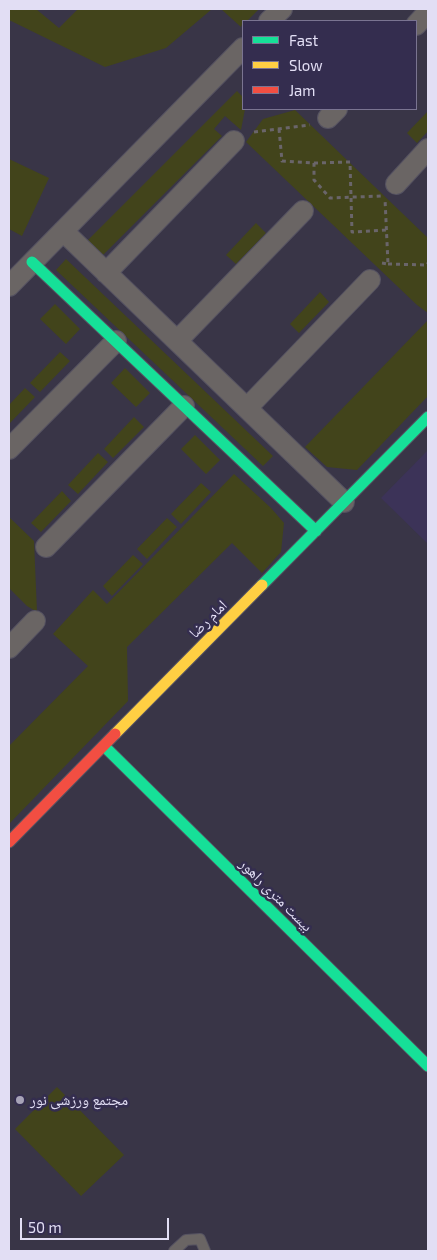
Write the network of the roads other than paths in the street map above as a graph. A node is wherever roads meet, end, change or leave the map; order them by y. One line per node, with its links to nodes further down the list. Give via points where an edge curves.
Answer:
1 (282, 9): 3 (street)
2 (428, 12): 4 (street)
3 (270, 20)
4 (417, 24)
5 (242, 49): 10 (street)
6 (234, 141): 13 (street)
7 (428, 149): 8 (street)
8 (396, 184)
9 (303, 211): 16 (street)
10 (63, 231): 11 (street); 13 (street)
11 (32, 262): 14 (street); 15 (street)
12 (372, 272): 18 (street)
13 (106, 273): 16 (street)
14 (9, 286)
15 (116, 341): 17 (street); 20 (street)
16 (177, 341): 18 (street)
17 (184, 406): 22 (street); 23 (street)
18 (247, 408): 21 (street)
19 (428, 417): 21 (street, امام رضا)
20 (9, 449)
21 (344, 502): 22 (street, امام رضا)
22 (316, 531): 26 (street, امام رضا)
23 (46, 547)
24 (35, 621): 25 (street)
25 (9, 648)
26 (104, 746): 27 (street, امام رضا); 28 (street, بیست متری راهور)
27 (9, 842)
28 (428, 1066)
29 (174, 1251): 30 (lane, via 186,1240 200,1239)
30 (205, 1251)

